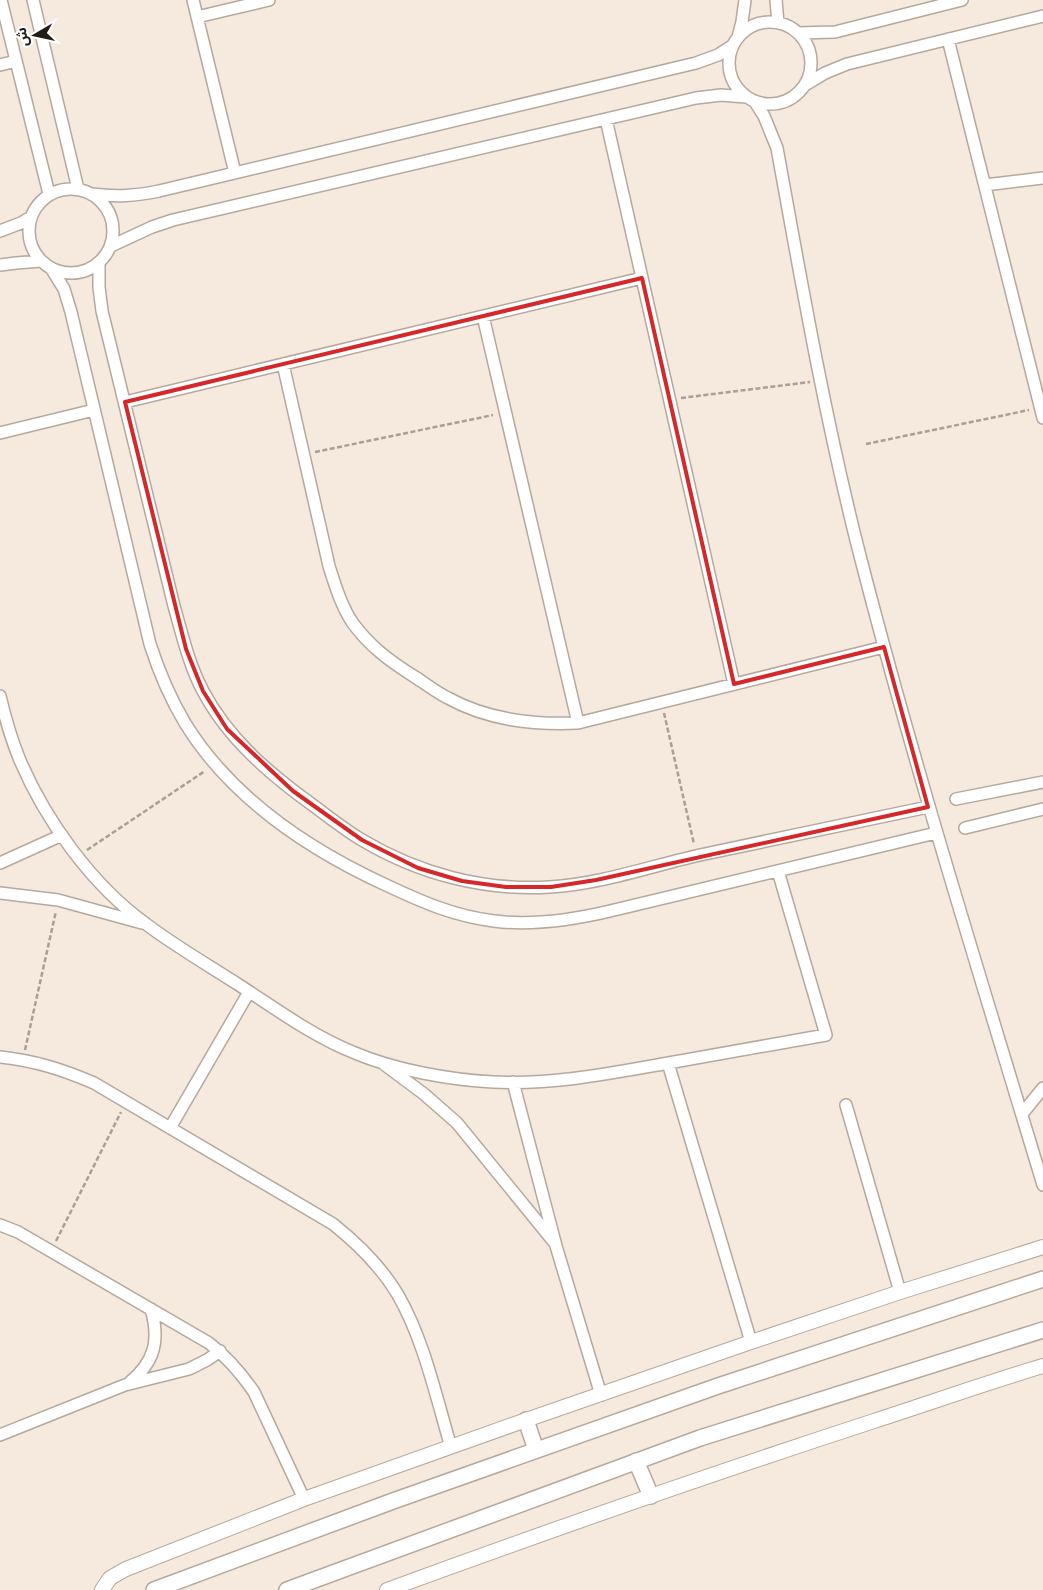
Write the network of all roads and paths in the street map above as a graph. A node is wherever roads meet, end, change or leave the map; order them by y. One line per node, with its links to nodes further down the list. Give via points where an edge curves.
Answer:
1 (1, 0): 14 (street)
2 (33, 0): 22 (street)
3 (193, 0): 9 (street)
4 (269, 0): 9 (street)
5 (744, 0): 13 (street, via 742,22)
6 (776, 0): 10 (street)
7 (962, 0): 11 (street, via 836,32)
8 (1043, 16): 12 (street)
9 (197, 17): 19 (street)
10 (778, 23): 11 (street); 13 (street, via 756,24 746,29)
11 (798, 33): 16 (street, via 805,42 811,64)
12 (948, 39): 16 (street, via 847,64); 21 (street)
13 (735, 42): 17 (street, via 729,57 732,80 738,90); 19 (street, via 718,55 696,63)
14 (16, 61): 15 (street); 23 (street)
15 (0, 65)
16 (805, 85): 17 (street, via 784,102 767,105)
17 (751, 100): 18 (street, via 708,96); 35 (street, via 764,116 777,148)
18 (606, 119): 27 (street, via 173,220); 32 (street)
19 (235, 173): 24 (street, via 137,196)
20 (1043, 178): 21 (street)
21 (985, 185): 40 (street)
22 (78, 189): 23 (street, via 63,189); 24 (street)
23 (49, 194): 25 (street)
24 (92, 194): 27 (street, via 104,204 111,216 114,231)
25 (31, 217): 26 (street); 28 (street, via 30,240)
26 (0, 231)
27 (111, 246): 29 (street)
28 (41, 261): 30 (street); 31 (street)
29 (99, 263): 31 (street, via 84,271 68,273); 37 (street, via 102,311)
30 (0, 265)
31 (51, 268): 38 (street, via 68,301)
32 (642, 278): 33 (street); 36 (street)
33 (483, 316): 34 (street); 39 (street)
34 (283, 364): 37 (street); 43 (street)
35 (821, 380): 36 (path); 44 (street, via 856,542)
36 (670, 399): 45 (street)
37 (125, 402): 58 (street, via 174,606 186,649 203,691 227,729 293,791 362,840 418,868 462,881 506,887 551,887)
38 (94, 410): 41 (street); 49 (street, via 153,653 171,699)
39 (505, 412): 43 (path); 48 (street)
40 (1042, 413): 42 (path)
41 (0, 433)
42 (866, 444)
43 (304, 454): 48 (street, via 338,595 352,621 371,645 447,698 472,709 524,723)
44 (884, 647): 45 (street); 52 (street)
45 (734, 684): 47 (street)
46 (0, 697): 56 (street, via 19,758)
47 (662, 702): 48 (street); 58 (path)
48 (578, 722)
49 (215, 764): 57 (path); 60 (street, via 263,811 327,855 421,901 461,916 534,923 572,920)
50 (1043, 782): 51 (street)
51 (956, 799)
52 (928, 808): 55 (street); 58 (street)
53 (1043, 809): 54 (street)
54 (965, 828)
55 (936, 833): 60 (street); 73 (street)
56 (62, 835): 57 (street); 59 (street)
57 (77, 856): 63 (street, via 121,904)
58 (697, 856)
59 (0, 862)
60 (778, 871): 68 (street, via 826,1035)
61 (0, 893): 62 (street)
62 (58, 900): 63 (street); 66 (path)
63 (146, 924): 64 (street)
64 (249, 992): 67 (street, via 332,1043); 74 (street)
65 (0, 1057): 66 (street)
66 (23, 1059): 71 (street, via 60,1068)
67 (380, 1062): 69 (street, via 445,1077); 77 (street, via 457,1123)
68 (668, 1063): 69 (street, via 573,1079); 84 (street)
69 (513, 1082): 77 (street)
70 (1043, 1088): 73 (street)
71 (126, 1102): 74 (street); 79 (path)
72 (846, 1105): 81 (street)
73 (1022, 1114): 75 (street)
74 (170, 1128): 91 (street, via 333,1224 352,1238 384,1273 418,1338)
75 (1043, 1186)
76 (0, 1225): 79 (street)
77 (556, 1246): 88 (street)
78 (1043, 1247): 81 (street)
79 (51, 1251): 82 (street)
80 (1043, 1279): 92 (main road)
81 (900, 1292): 84 (street)
82 (151, 1309): 85 (street); 87 (street, via 156,1326 150,1360 139,1375)
83 (1043, 1330): 93 (main road)
84 (751, 1342): 88 (street)
85 (220, 1352): 87 (street, via 189,1369); 95 (street, via 254,1392)
86 (1043, 1366): 94 (street)
87 (125, 1385): 90 (street)
88 (601, 1395): 89 (street)
89 (526, 1420): 91 (street); 92 (main road)
90 (0, 1435)
91 (452, 1447): 95 (street)
92 (536, 1450): 97 (main road)
93 (636, 1461): 94 (main road); 98 (main road)
94 (651, 1496): 99 (street)
95 (304, 1499): 96 (street, via 126,1569 110,1578)
96 (102, 1590)
97 (154, 1590)
98 (287, 1590)
99 (387, 1590)

